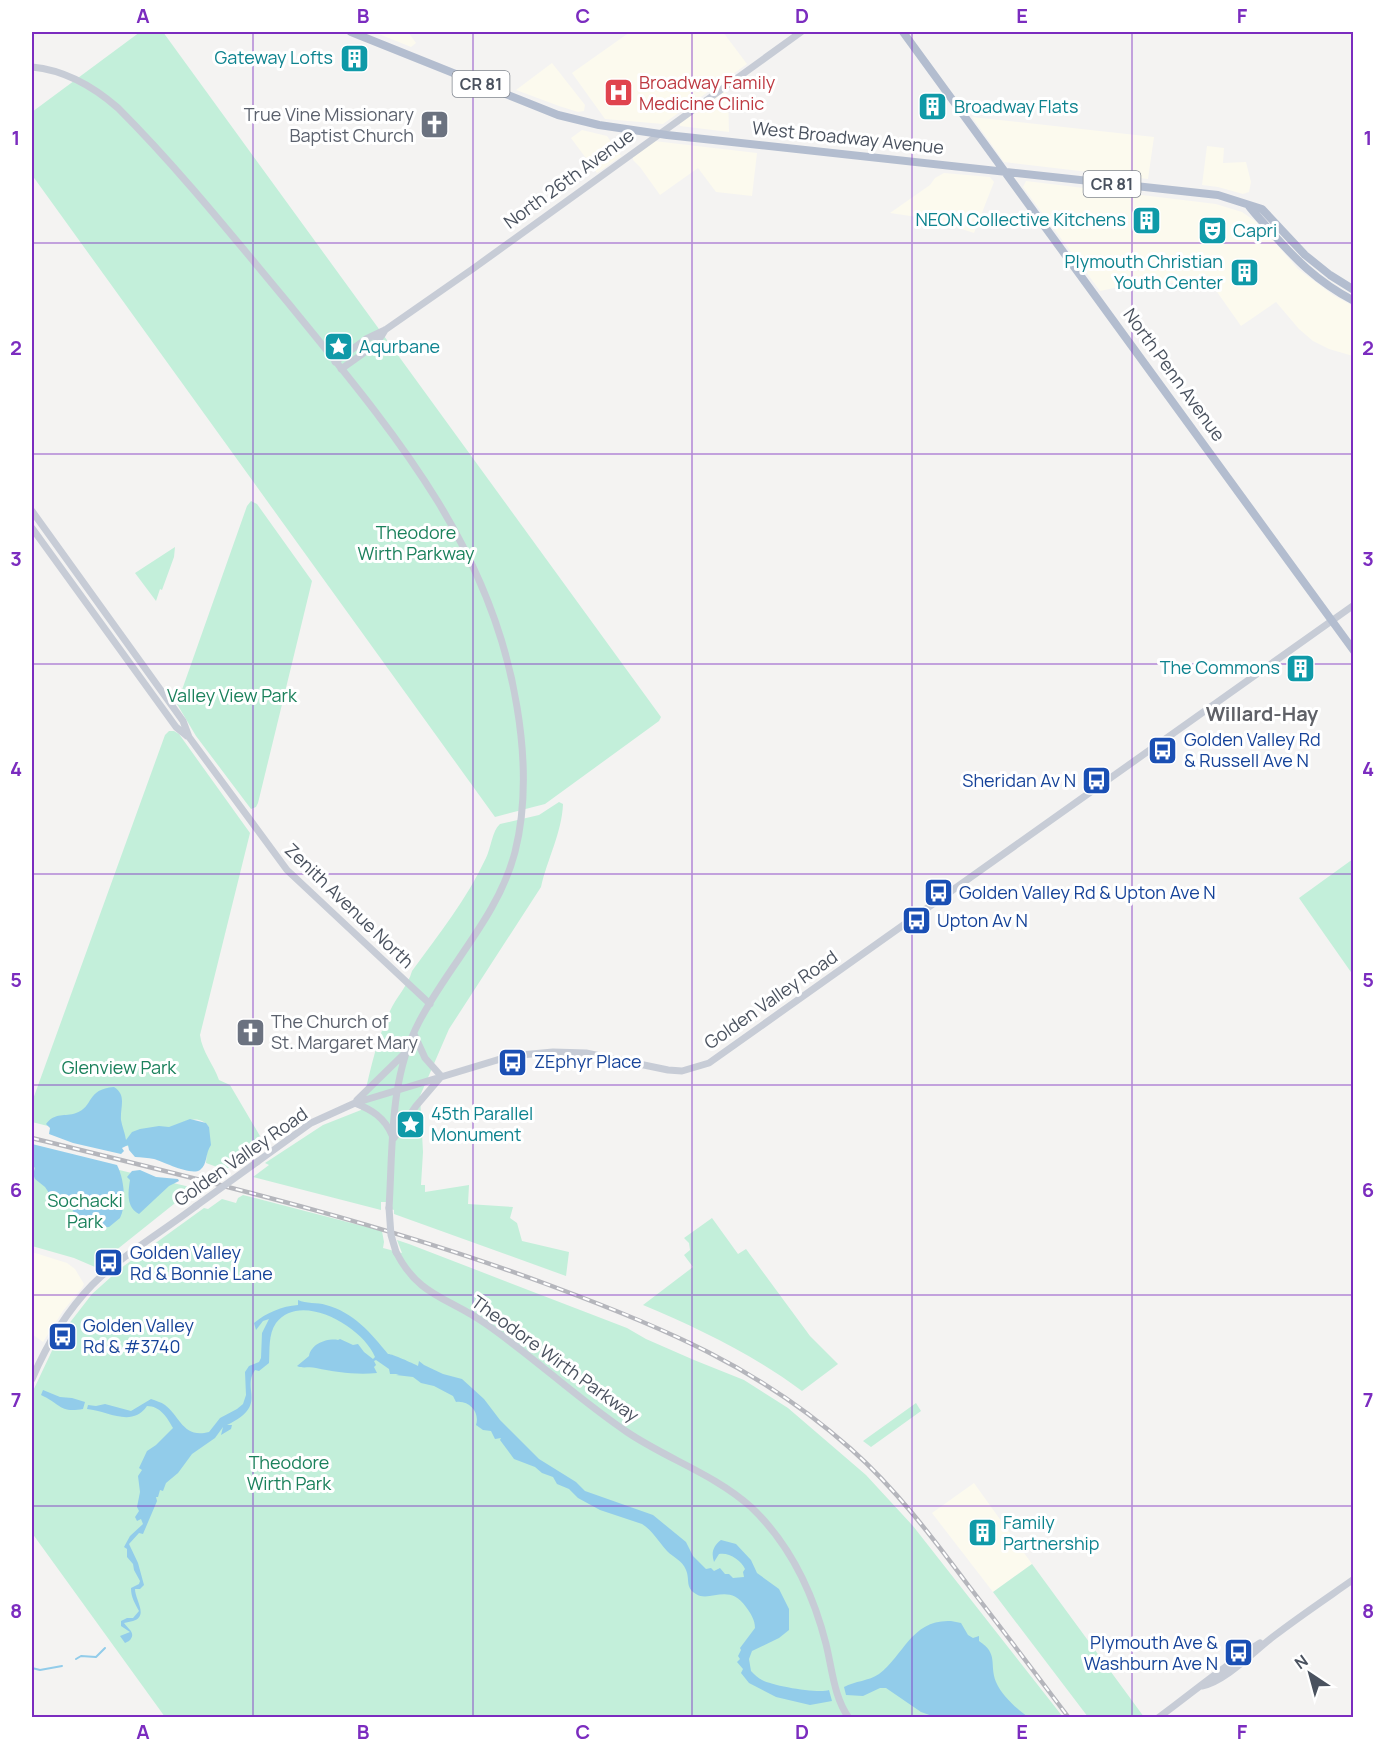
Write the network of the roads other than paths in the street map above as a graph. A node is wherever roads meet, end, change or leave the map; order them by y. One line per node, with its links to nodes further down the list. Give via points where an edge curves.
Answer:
1 (351, 32): 5 (main road, West Broadway Avenue / CR 81, via 558,115)
2 (801, 32): 5 (street, North 26th Avenue)
3 (903, 32): 6 (main road, North Penn Avenue)
4 (32, 67): 11 (street, Theodore Wirth Parkway, via 85,84 118,108 241,246)
5 (659, 133): 6 (main road, West Broadway Avenue / CR 81); 10 (street, North 26th Avenue)
6 (1005, 171): 7 (main road, West Broadway Avenue / CR 81, via 1218,195); 16 (main road, North Penn Avenue)
7 (1249, 206): 8 (main road, West Broadway Avenue / CR 81, via 1262,209 1317,266); 9 (main road, via 1298,262)
8 (1353, 290)
9 (1353, 301)
10 (385, 330): 11 (street, North 26th Avenue); 12 (street, North 26th Avenue, via 381,338)
11 (335, 362): 12 (street, Theodore Wirth Parkway)
12 (341, 369): 19 (street, Theodore Wirth Parkway, via 424,479 467,552 506,650 520,722 523,814 511,867 489,914)
13 (32, 511): 18 (street, Zenith Avenue North, via 183,722)
14 (32, 528): 18 (street, Zenith Avenue North, via 176,727)
15 (1353, 605): 16 (street, Golden Valley Road)
16 (1331, 621): 17 (main road, North Penn Avenue); 22 (street, Golden Valley Road, via 709,1063 682,1071 585,1053 540,1053 510,1056)
17 (1353, 651)
18 (189, 737): 19 (street, Zenith Avenue North, via 287,870)
19 (430, 1004): 20 (street, Theodore Wirth Parkway)
20 (413, 1034): 21 (street, Theodore Wirth Parkway); 22 (street, via 425,1058)
21 (407, 1052): 23 (street, Theodore Wirth Parkway); 24 (street)
22 (441, 1076): 23 (street, Golden Valley Road); 25 (street)
23 (396, 1090): 24 (street, Golden Valley Road); 25 (street, Theodore Wirth Parkway)
24 (355, 1102): 25 (street, via 383,1119); 26 (street, Golden Valley Road, bridge, via 311,1123 94,1284 63,1320)
25 (393, 1138): 28 (street, Theodore Wirth Parkway, bridge, via 391,1235 409,1273 423,1288 484,1322 626,1432 714,1480 758,1514 788,1551 807,1586 840,1700)
26 (32, 1379)
27 (1353, 1579): 29 (street, via 1238,1657)
28 (849, 1718)
29 (1158, 1718)

